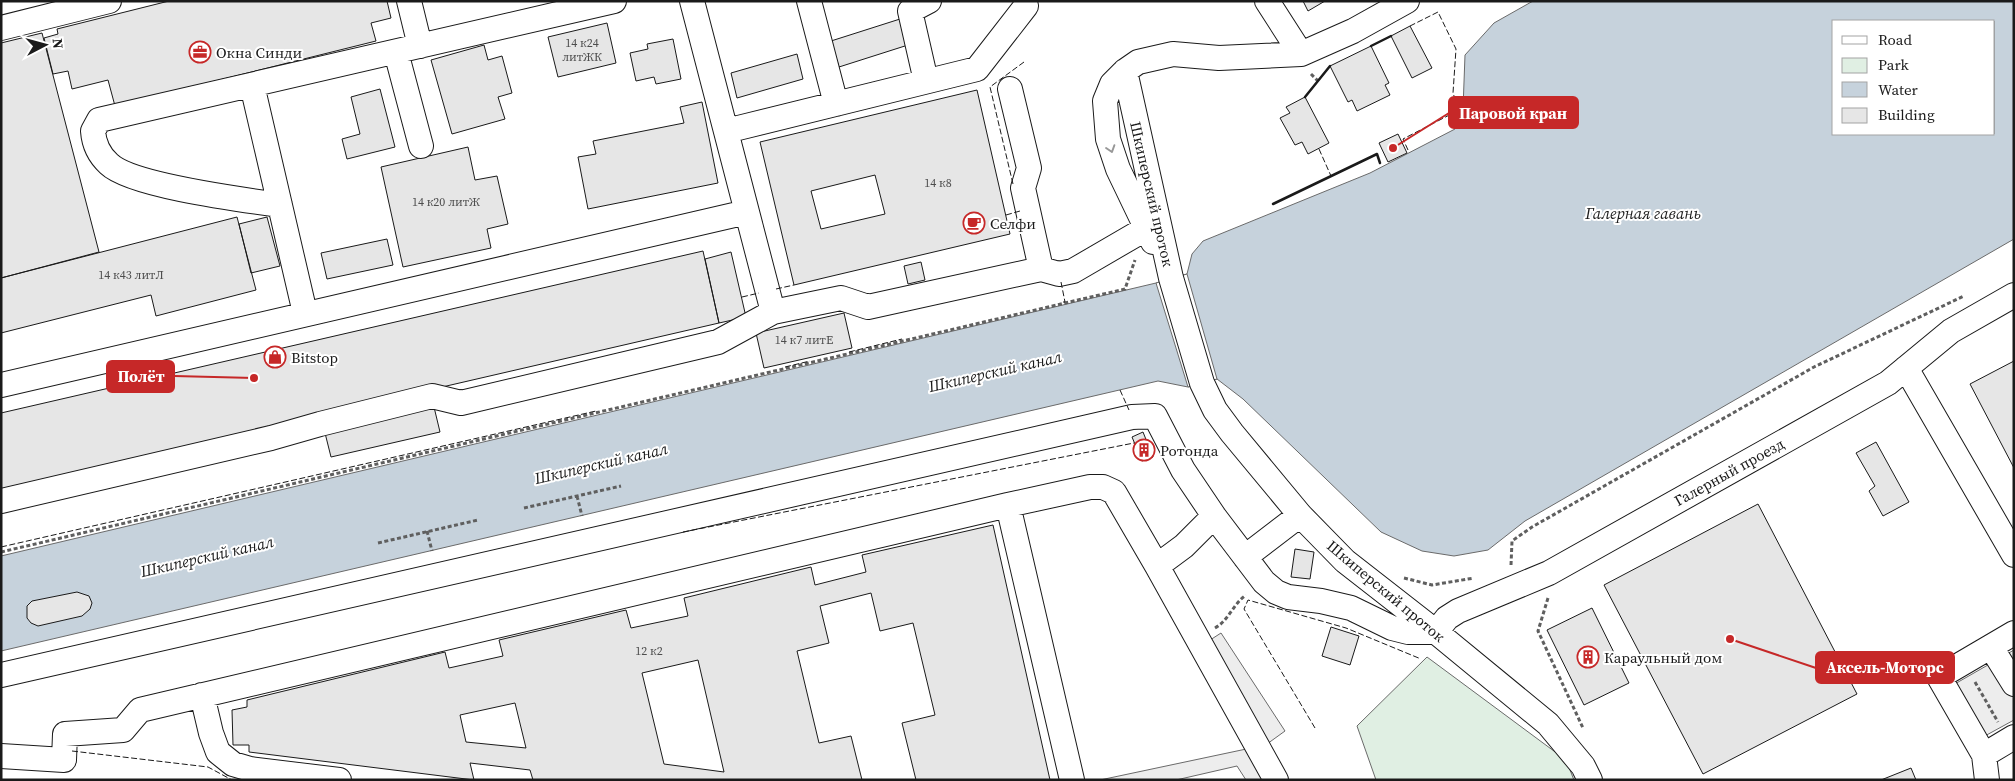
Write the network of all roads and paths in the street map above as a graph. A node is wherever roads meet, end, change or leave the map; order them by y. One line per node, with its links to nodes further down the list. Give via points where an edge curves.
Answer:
1 (109, 1): 10 (street)
2 (409, 1): 12 (street)
3 (614, 1): 12 (street)
4 (692, 1): 21 (street)
5 (809, 1): 20 (street)
6 (929, 1): 16 (street, via 910,11)
7 (1267, 1): 14 (street)
8 (1406, 1): 14 (street)
9 (1026, 6): 16 (street, via 976,69)
10 (53, 8): 11 (street)
11 (1, 28)
12 (420, 46): 13 (street)
13 (396, 52): 18 (street); 22 (street)
14 (1306, 63): 15 (street, via 1173,54 1138,62); 17 (path)
15 (1125, 71): 25 (street, Шкиперский проток, one-way to 25, via 1112,84 1105,101 1108,138 1118,169); 27 (street, Шкиперский проток)
16 (926, 81): 20 (street)
17 (1318, 81)
18 (252, 85): 23 (street); 23 (street, via 99,120 93,131 94,141 110,166 138,179 224,198)
19 (1010, 89): 26 (street, via 1029,168 1023,188)
20 (836, 104): 21 (street)
21 (726, 131): 24 (street)
22 (421, 146)
23 (280, 205): 32 (street)
24 (747, 212): 31 (street); 32 (street)
25 (1147, 228): 26 (street, via 1073,271 1059,274); 27 (street, Шкиперский проток)
26 (1041, 269): 31 (street, via 868,307 841,298)
27 (1171, 278): 40 (street, Шкиперский проток, via 1202,383 1215,410)
28 (1125, 289): 47 (path)
29 (1970, 292): 51 (path, via 1814,367 1532,527 1512,541)
30 (2014, 295): 33 (street, Галерный проезд, via 1951,331)
31 (773, 312): 37 (street, via 718,342 462,403 432,396 272,438)
32 (305, 313): 34 (street)
33 (1906, 368): 48 (street); 52 (street, Галерный проезд, via 1888,383)
34 (1, 385)
35 (620, 486): 36 (path)
36 (577, 496): 39 (path); 41 (path)
37 (1, 501)
38 (1008, 505): 50 (street, via 1103,487 1114,492); 64 (street); 70 (street)
39 (524, 508)
40 (1300, 515): 49 (street); 57 (street, Шкиперский проток, via 1345,561)
41 (582, 516)
42 (1214, 516): 49 (street); 50 (street, via 1184,546); 61 (street, via 1183,470 1155,416 1132,417)
43 (478, 520): 44 (path)
44 (427, 531): 45 (path); 46 (path)
45 (378, 543)
46 (432, 551)
47 (1, 552)
48 (2014, 555)
49 (1245, 558): 56 (street)
50 (1157, 566): 59 (street)
51 (1511, 566): 55 (path); 55 (path)
52 (1549, 572): 55 (street, Галерный проезд); 65 (path, via 1551,585 1538,631)
53 (1482, 577): 54 (path, via 1432,585)
54 (1404, 578)
55 (1507, 579): 57 (street, Галерный проезд, via 1447,618)
56 (1264, 582): 57 (street, via 1288,597 1351,608 1392,628 1408,632); 59 (path, via 1239,600 1223,624)
57 (1436, 632): 72 (street, Шкиперский проток, via 1548,724 1583,766)
58 (2014, 633): 60 (street)
59 (1197, 639): 71 (street)
60 (1991, 647): 63 (street); 67 (street, via 1939,676)
61 (1, 675)
62 (1974, 680): 66 (path)
63 (2014, 684)
64 (202, 695): 68 (street, via 140,710 123,730 66,734 64,760); 69 (street, via 218,752 233,764)
65 (1586, 736)
66 (2011, 738): 67 (street)
67 (1984, 755): 73 (street)
68 (1, 756)
69 (339, 780)
70 (1072, 780)
71 (1276, 780)
72 (1590, 780)
73 (1987, 780)

